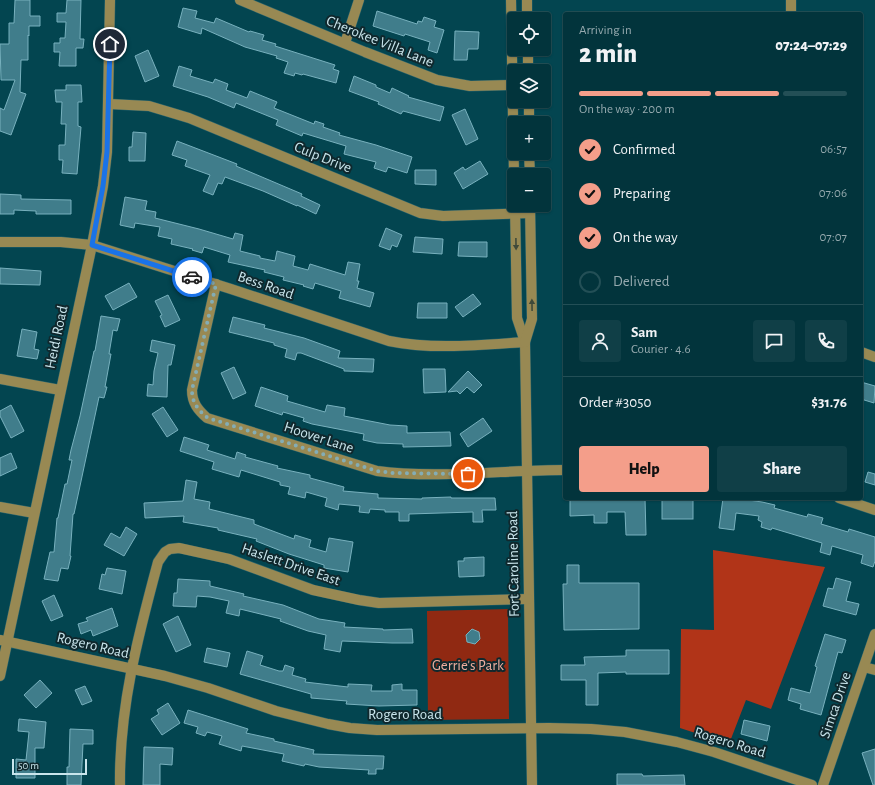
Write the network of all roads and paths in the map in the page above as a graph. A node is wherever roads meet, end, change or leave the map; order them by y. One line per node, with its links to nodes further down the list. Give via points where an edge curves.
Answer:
1 (110, 0): 12 (street, Heidi Road)
2 (240, 0): 9 (street, Cherokee Villa Lane)
3 (359, 0): 9 (street)
4 (511, 0): 10 (street)
5 (527, 0): 7 (street)
6 (790, 0): 8 (street)
7 (527, 12)
8 (791, 12)
9 (345, 43): 11 (street, Cherokee Villa Lane, via 447,82 470,86)
10 (513, 64)
11 (507, 85)
12 (109, 104): 15 (street, Culp Drive, via 149,106 189,118 420,213 443,216); 19 (street, Heidi Road, via 103,186)
13 (513, 108): 14 (street)
14 (514, 168)
15 (507, 210)
16 (515, 212): 21 (street, Fort Caroline Road, one-way to 21, via 517,318)
17 (530, 212): 21 (street, Fort Caroline Road, one-way to 17, via 532,319)
18 (0, 242): 19 (street, Bess Road)
19 (92, 245): 20 (street, Bess Road); 25 (street, Heidi Road)
20 (216, 284): 21 (street, Bess Road, via 400,344 466,346); 26 (street, Hoover Lane, via 192,390 196,407 208,418 377,471 468,474)
21 (525, 342): 26 (street, Fort Caroline Road)
22 (863, 353): 23 (street)
23 (875, 357)
24 (0, 379): 25 (street)
25 (60, 390): 31 (street, Heidi Road)
26 (526, 470): 27 (street, Hoover Lane); 32 (street, Fort Caroline Road)
27 (563, 470)
28 (845, 500): 30 (street)
29 (0, 507): 31 (street)
30 (875, 510)
31 (34, 513): 34 (street, Heidi Road)
32 (528, 599): 36 (street, Haslett Drive East, via 379,603 314,590 229,559 179,548 170,549 158,562); 39 (street, Fort Caroline Road)
33 (875, 634): 35 (street, Simca Drive)
34 (3, 641): 36 (street, Rogero Road); 38 (street, Heidi Road)
35 (864, 667): 37 (street); 43 (street, Simca Drive)
36 (131, 669): 39 (street, Rogero Road, via 208,688 276,711 350,728); 40 (street, via 122,723)
37 (875, 670)
38 (0, 676)
39 (531, 728): 41 (street, Fort Caroline Road); 42 (street, Rogero Road, via 651,736 714,752)
40 (120, 785)
41 (532, 785)
42 (812, 785)
43 (823, 785)

